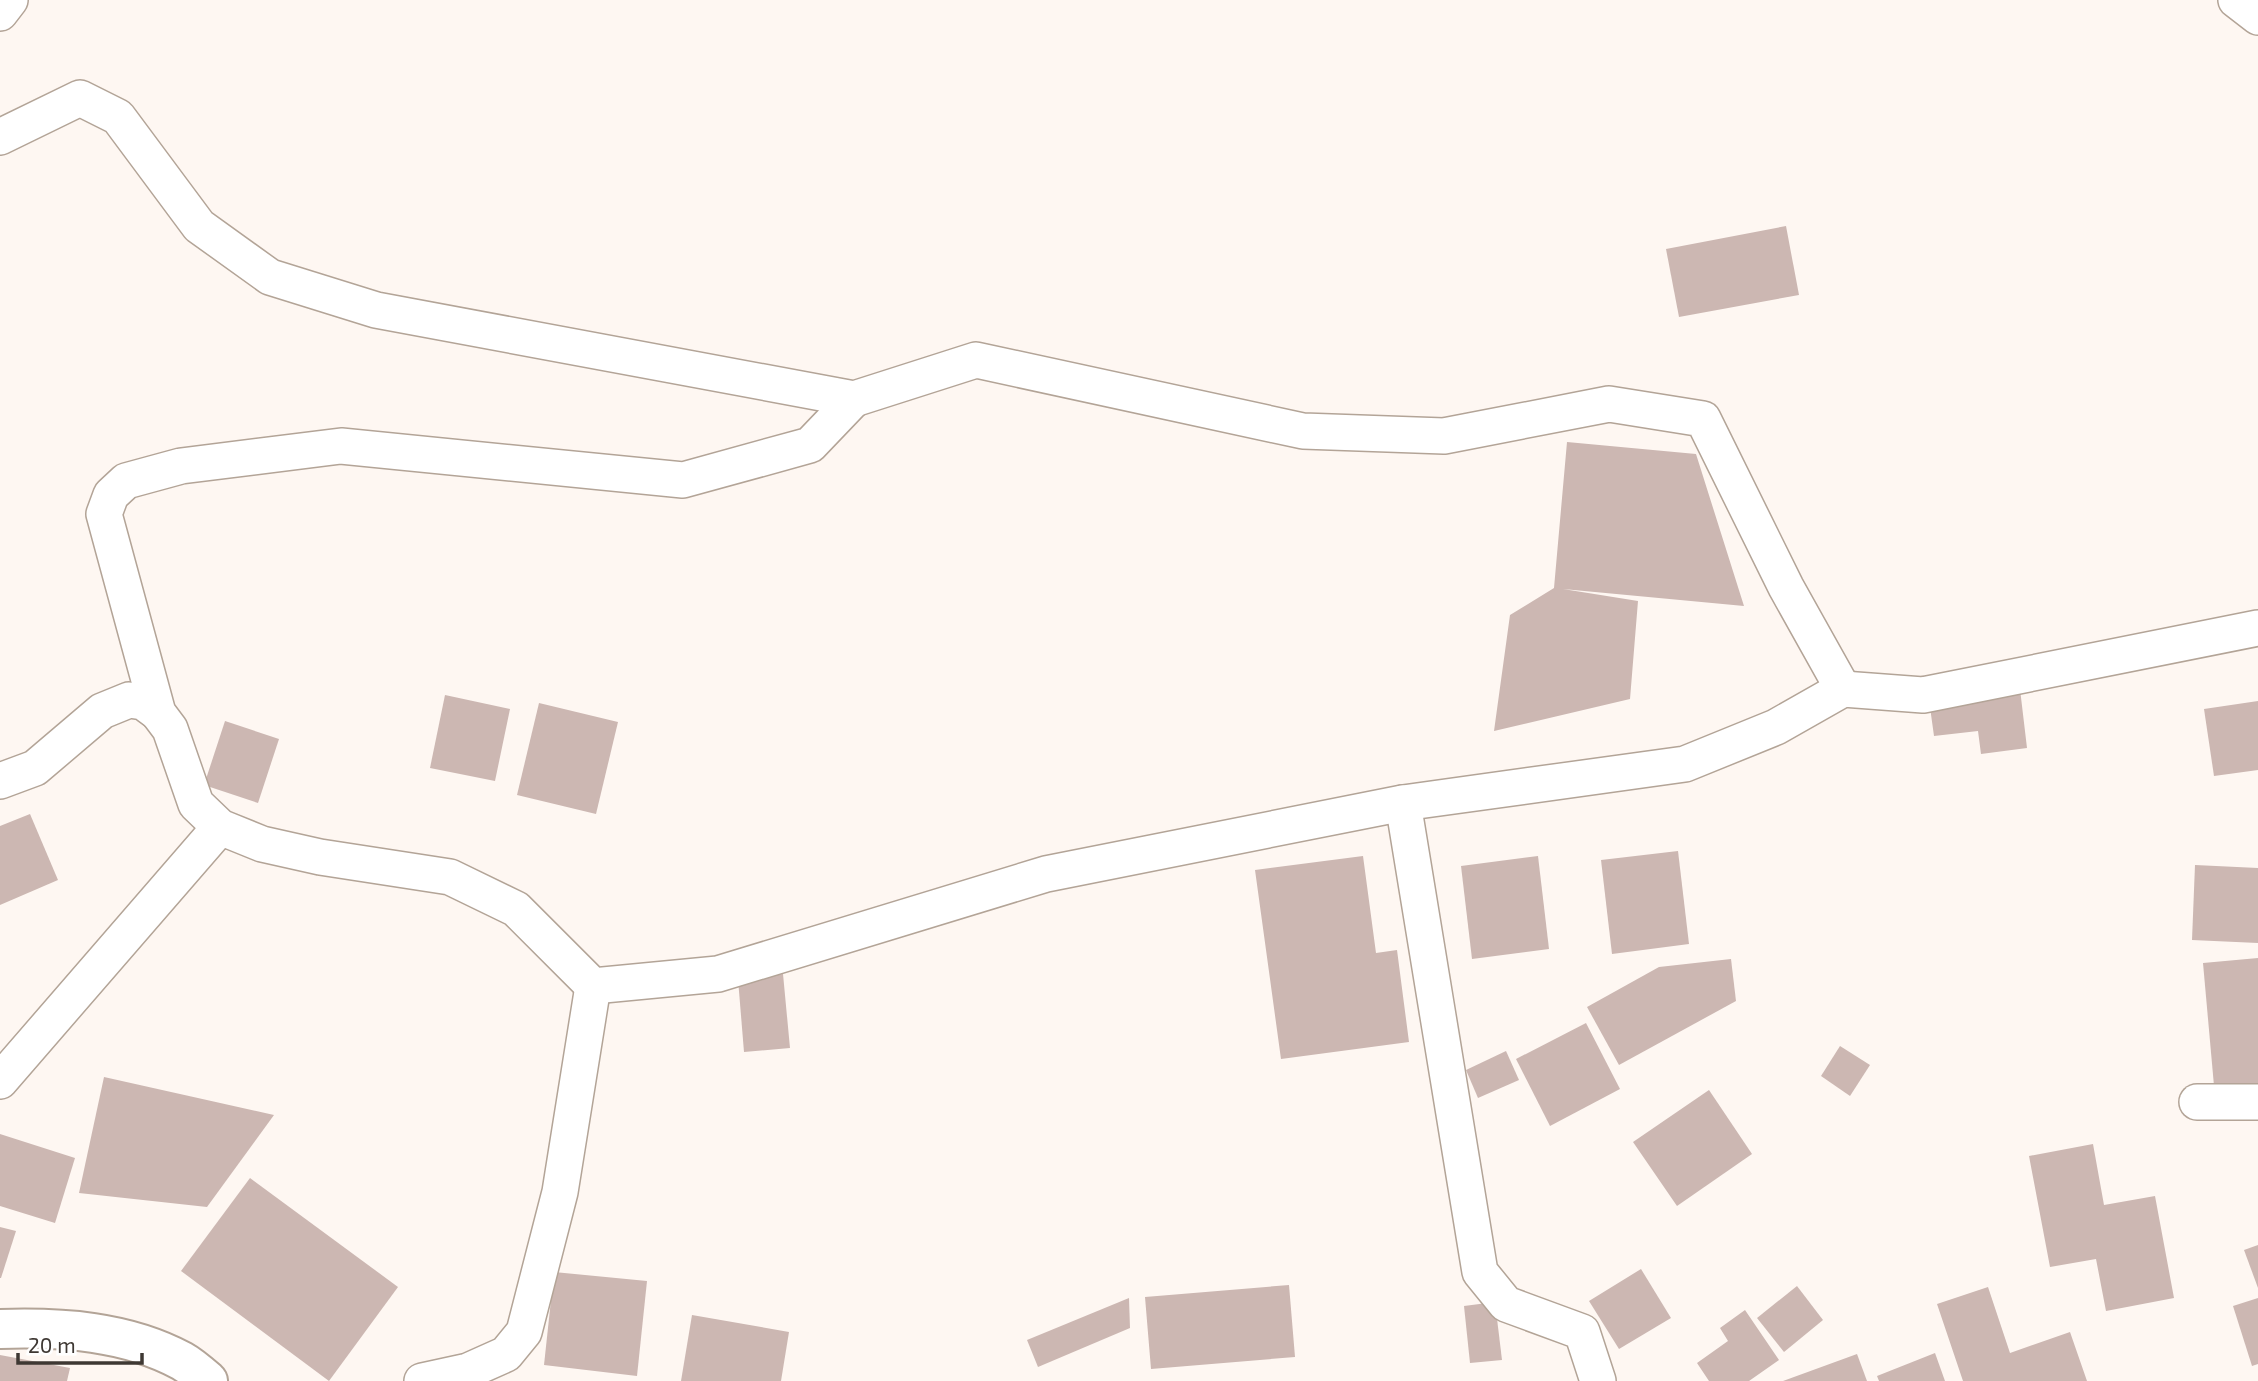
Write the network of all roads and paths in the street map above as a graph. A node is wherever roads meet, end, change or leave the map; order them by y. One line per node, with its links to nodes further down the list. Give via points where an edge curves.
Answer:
1 (10, 0): 3 (street)
2 (2236, 0): 4 (street)
3 (0, 13)
4 (2258, 17)
5 (0, 137): 6 (street, via 80,99 118,117 199,226 270,277 376,310)
6 (854, 399): 8 (street, via 976,360 1303,431 1444,436 1609,404 1703,419 1786,587); 9 (street, via 810,445 683,480 341,446 181,466 127,481 111,495 104,514)
7 (2258, 628): 8 (street, via 1923,695)
8 (1843, 689): 11 (street, via 1776,727 1685,764)
9 (158, 713): 10 (street, via 143,702 128,700 102,711 35,768); 12 (street, via 170,729 196,804)
10 (0, 781)
11 (1403, 803): 13 (street, via 1046,874 718,974); 20 (street, via 1480,1272 1506,1304 1582,1332)
12 (220, 827): 13 (street, via 262,844 450,877 516,909); 14 (street)
13 (593, 986): 19 (street, via 560,1192 524,1332 506,1354 468,1371)
14 (0, 1081)
15 (2197, 1101): 16 (street)
16 (2258, 1102)
17 (0, 1329): 18 (main road, via 94,1332 142,1343 184,1362)
18 (208, 1381)
19 (422, 1381)
20 (1598, 1381)

